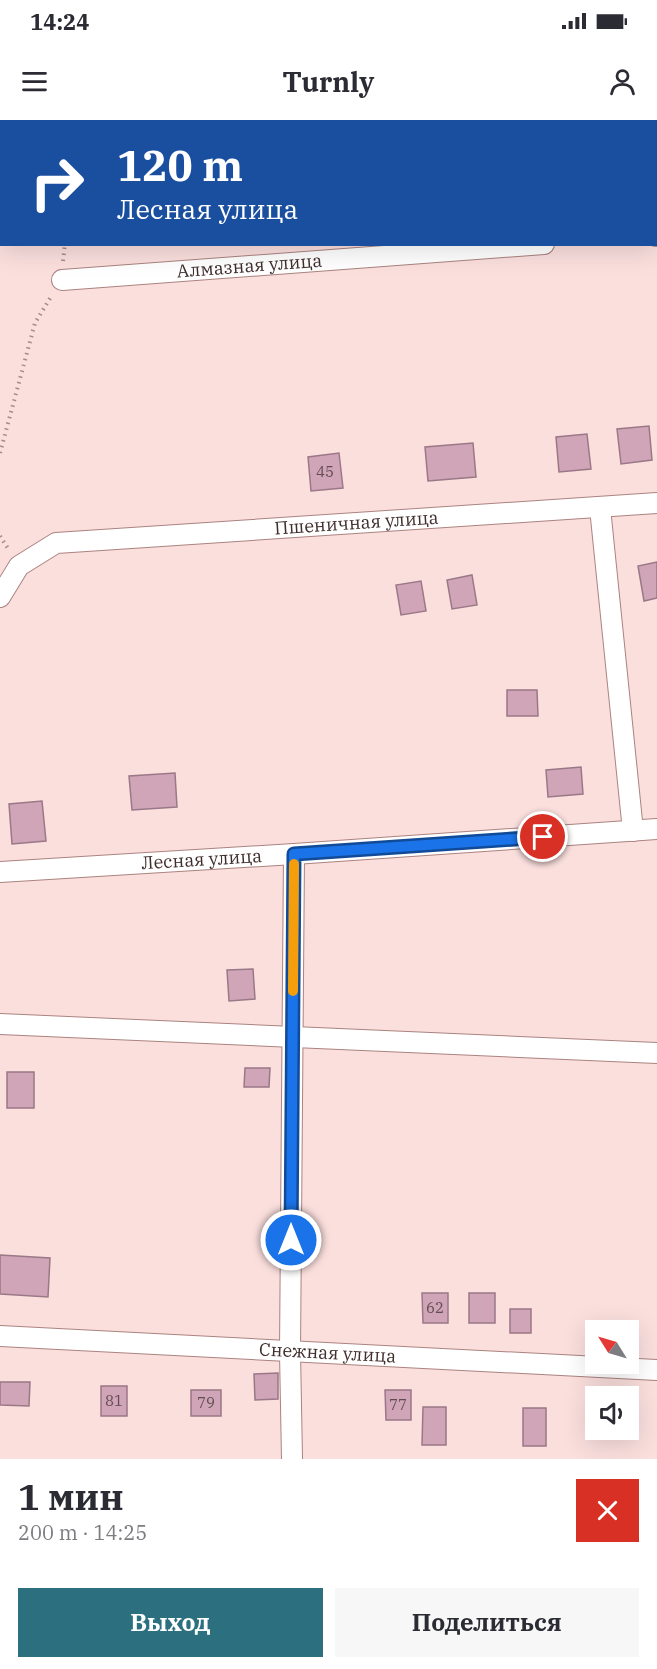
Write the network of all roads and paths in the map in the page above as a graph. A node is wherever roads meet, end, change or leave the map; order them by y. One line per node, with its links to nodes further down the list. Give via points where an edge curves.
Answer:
1 (65, 246): 3 (path)
2 (517, 246): 3 (street, Алмазная улица)
3 (62, 280): 4 (path, via 35,323)
4 (0, 453)
5 (657, 503): 6 (street, Пшеничная улица)
6 (600, 508): 7 (street, Пшеничная улица, via 56,543 19,566); 9 (street)
7 (0, 597)
8 (657, 829): 9 (street, Лесная улица)
9 (633, 831): 10 (street, Лесная улица)
10 (294, 854): 11 (street, Лесная улица); 13 (street)
11 (0, 872)
12 (0, 1024): 13 (street)
13 (293, 1037): 14 (street); 16 (street)
14 (657, 1053)
15 (0, 1336): 16 (street, Снежная улица)
16 (290, 1352): 17 (street, Снежная улица); 18 (street)
17 (657, 1370)
18 (292, 1459)

